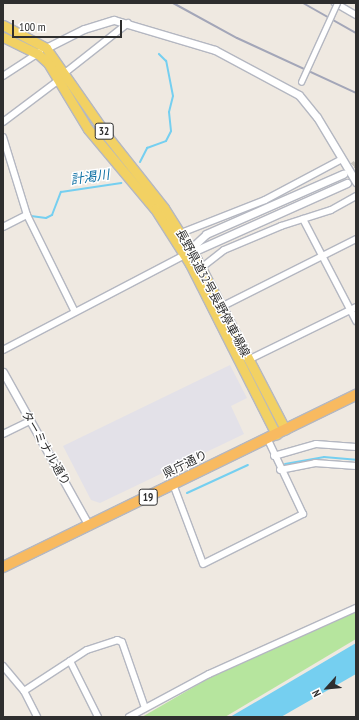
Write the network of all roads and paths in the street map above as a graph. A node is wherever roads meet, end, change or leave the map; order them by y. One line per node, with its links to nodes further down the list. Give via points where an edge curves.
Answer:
1 (336, 3): 2 (street); 11 (street, bridge)
2 (356, 15)
3 (128, 23): 6 (street, via 101,23); 8 (street); 14 (street, via 215,50 295,92 317,117)
4 (3, 25): 6 (main road, 長野県道32号長野停車場線 / 32)
5 (3, 37): 7 (main road, 長野県道32号長野停車場線 / 32)
6 (46, 48): 7 (street); 8 (main road, 長野県道32号長野停車場線 / 32)
7 (38, 54): 9 (street); 10 (main road, 長野県道32号長野停車場線 / 32)
8 (66, 72): 22 (main road, 長野県道32号長野停車場線 / 32, via 104,132)
9 (3, 76)
10 (59, 80): 12 (street); 24 (main road, 長野県道32号長野停車場線 / 32, via 88,129)
11 (301, 82)
12 (3, 122)
13 (3, 137): 19 (street)
14 (342, 159): 16 (street); 22 (street, via 265,200)
15 (343, 174): 24 (street, via 206,234)
16 (356, 182)
17 (347, 183): 24 (street)
18 (356, 196): 20 (street, via 330,210)
19 (27, 215): 21 (street); 29 (street)
20 (303, 219): 25 (street); 26 (street, via 224,250)
21 (3, 227)
22 (181, 233): 24 (main road, 長野県道32号長野停車場線 / 32)
23 (356, 239): 25 (street)
24 (189, 251): 26 (main road, 長野県道32号長野停車場線 / 32); 29 (street); 38 (main road, 長野県道32号長野停車場線 / 32)
25 (322, 257): 27 (street); 28 (street)
26 (201, 268): 27 (main road, 長野県道32号長野停車場線 / 32)
27 (221, 307): 32 (main road, 長野県道32号長野停車場線 / 32)
28 (353, 308): 30 (street); 32 (street)
29 (75, 312): 31 (street)
30 (356, 320)
31 (3, 350)
32 (248, 360): 36 (main road, 長野県道32号長野停車場線 / 32)
33 (3, 372): 35 (street, ターミナル通り)
34 (356, 395): 36 (highway, 県庁通り / 19)
35 (30, 421): 37 (street); 44 (street, ターミナル通り)
36 (285, 429): 38 (highway, 県庁通り / 19)
37 (3, 434)
38 (271, 436): 40 (street); 43 (highway, 県庁通り / 19)
39 (356, 447): 40 (street, via 316,444)
40 (274, 456): 42 (street)
41 (356, 466): 42 (street, via 316,463)
42 (280, 470): 43 (street, via 302,514 203,564)
43 (173, 484): 44 (highway, 県庁通り / 19)
44 (89, 526): 45 (highway, 県庁通り / 19)
45 (3, 567)
46 (356, 608): 50 (street, via 323,620)
47 (70, 661): 49 (street); 50 (street, via 87,650 117,640 122,642); 52 (street)
48 (3, 666): 49 (street)
49 (24, 691): 51 (street)
50 (145, 708): 53 (street)
51 (37, 717)
52 (98, 717)
53 (129, 717)

